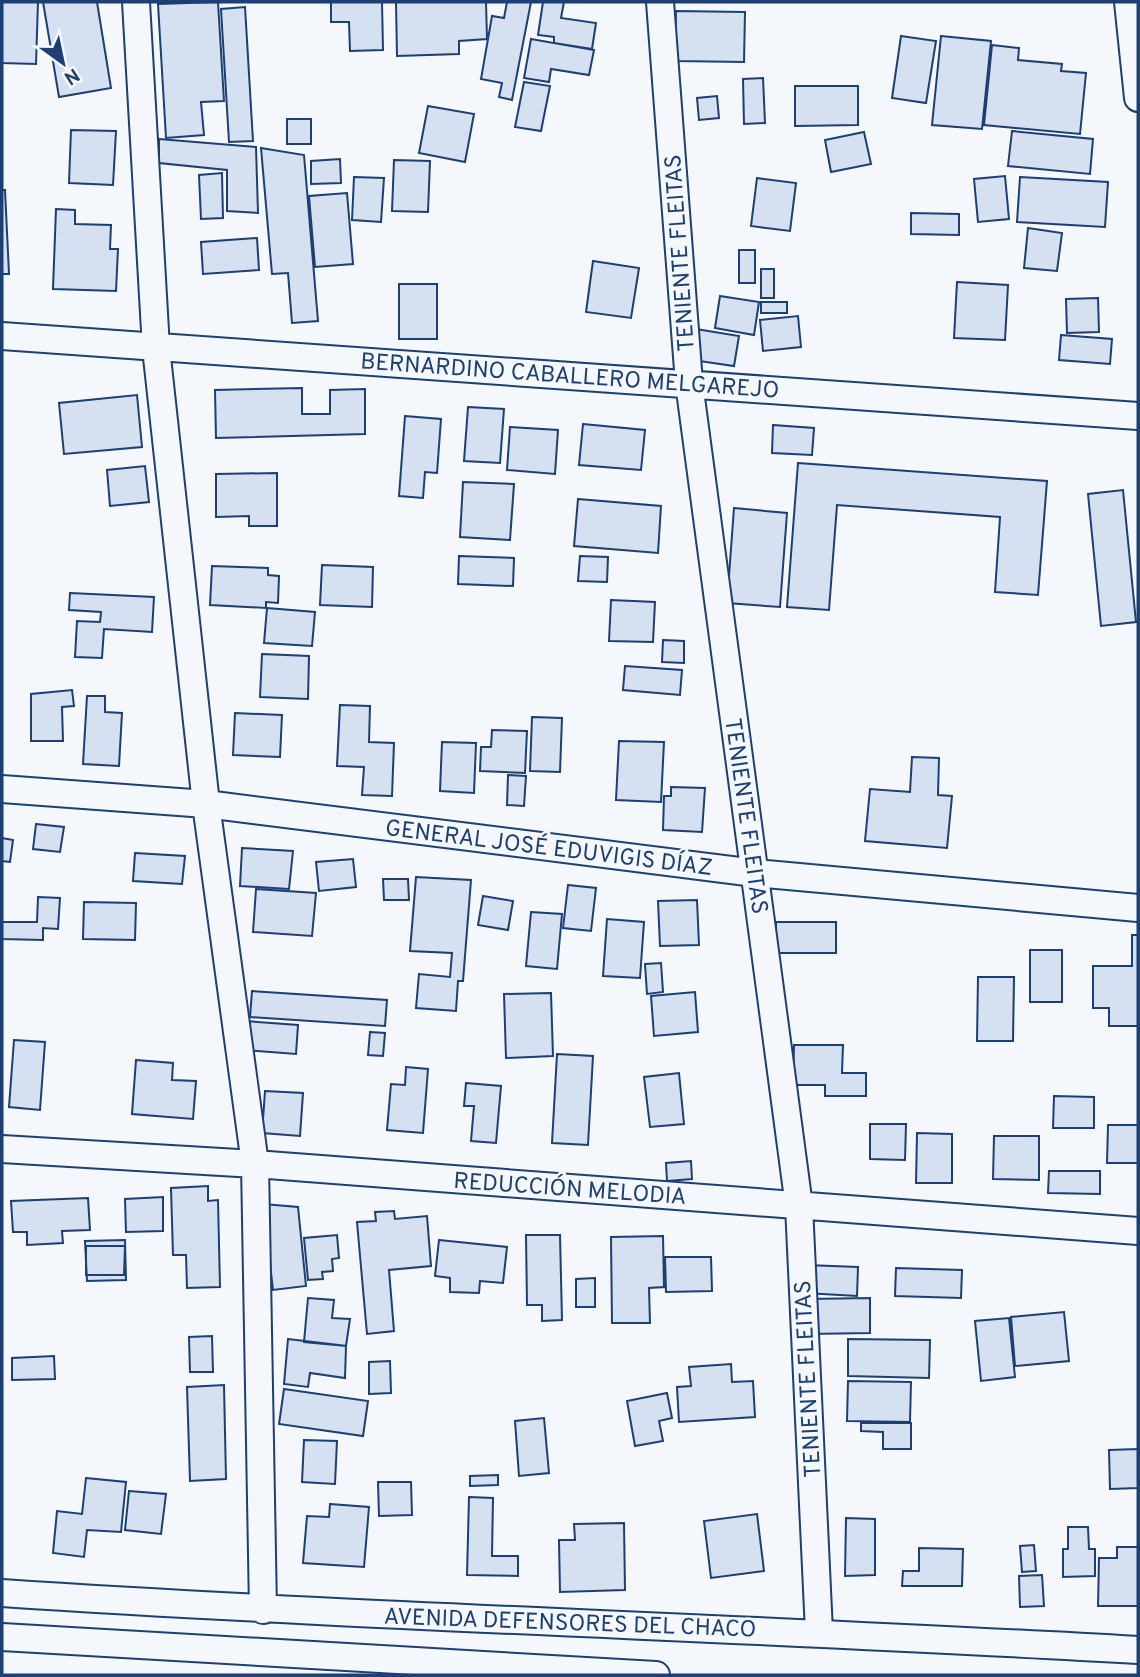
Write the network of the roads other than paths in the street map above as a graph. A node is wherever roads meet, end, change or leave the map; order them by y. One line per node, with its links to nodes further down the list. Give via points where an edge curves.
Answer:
1 (136, 2): 6 (street)
2 (660, 2): 7 (street, TENIENTE FLEITAS)
3 (1126, 3): 4 (street)
4 (1138, 98)
5 (2, 335): 6 (street, BERNARDINO CABALLERO MELGAREJO)
6 (156, 348): 7 (street, BERNARDINO CABALLERO MELGAREJO); 10 (street)
7 (689, 383): 8 (street, BERNARDINO CABALLERO MELGAREJO); 11 (street, TENIENTE FLEITAS)
8 (1138, 416)
9 (2, 789): 10 (street, GENERAL JOSÉ EDUVIGIS DÍAZ)
10 (206, 804): 11 (street, GENERAL JOSÉ EDUVIGIS DÍAZ); 14 (street)
11 (755, 873): 12 (street, GENERAL JOSÉ EDUVIGIS DÍAZ); 15 (street, TENIENTE FLEITAS)
12 (1138, 908)
13 (2, 1149): 14 (street, REDUCCIÓN MELODIA)
14 (255, 1164): 15 (street, REDUCCIÓN MELODIA); 18 (street)
15 (799, 1206): 16 (street, REDUCCIÓN MELODIA); 19 (street, TENIENTE FLEITAS)
16 (1138, 1231)
17 (2, 1593): 18 (street, AVENIDA DEFENSORES DEL CHACO)
18 (262, 1610): 19 (street, AVENIDA DEFENSORES DEL CHACO)
19 (819, 1632): 21 (street, AVENIDA DEFENSORES DEL CHACO)
20 (2, 1637): 22 (street)
21 (1138, 1650)
22 (656, 1675)

